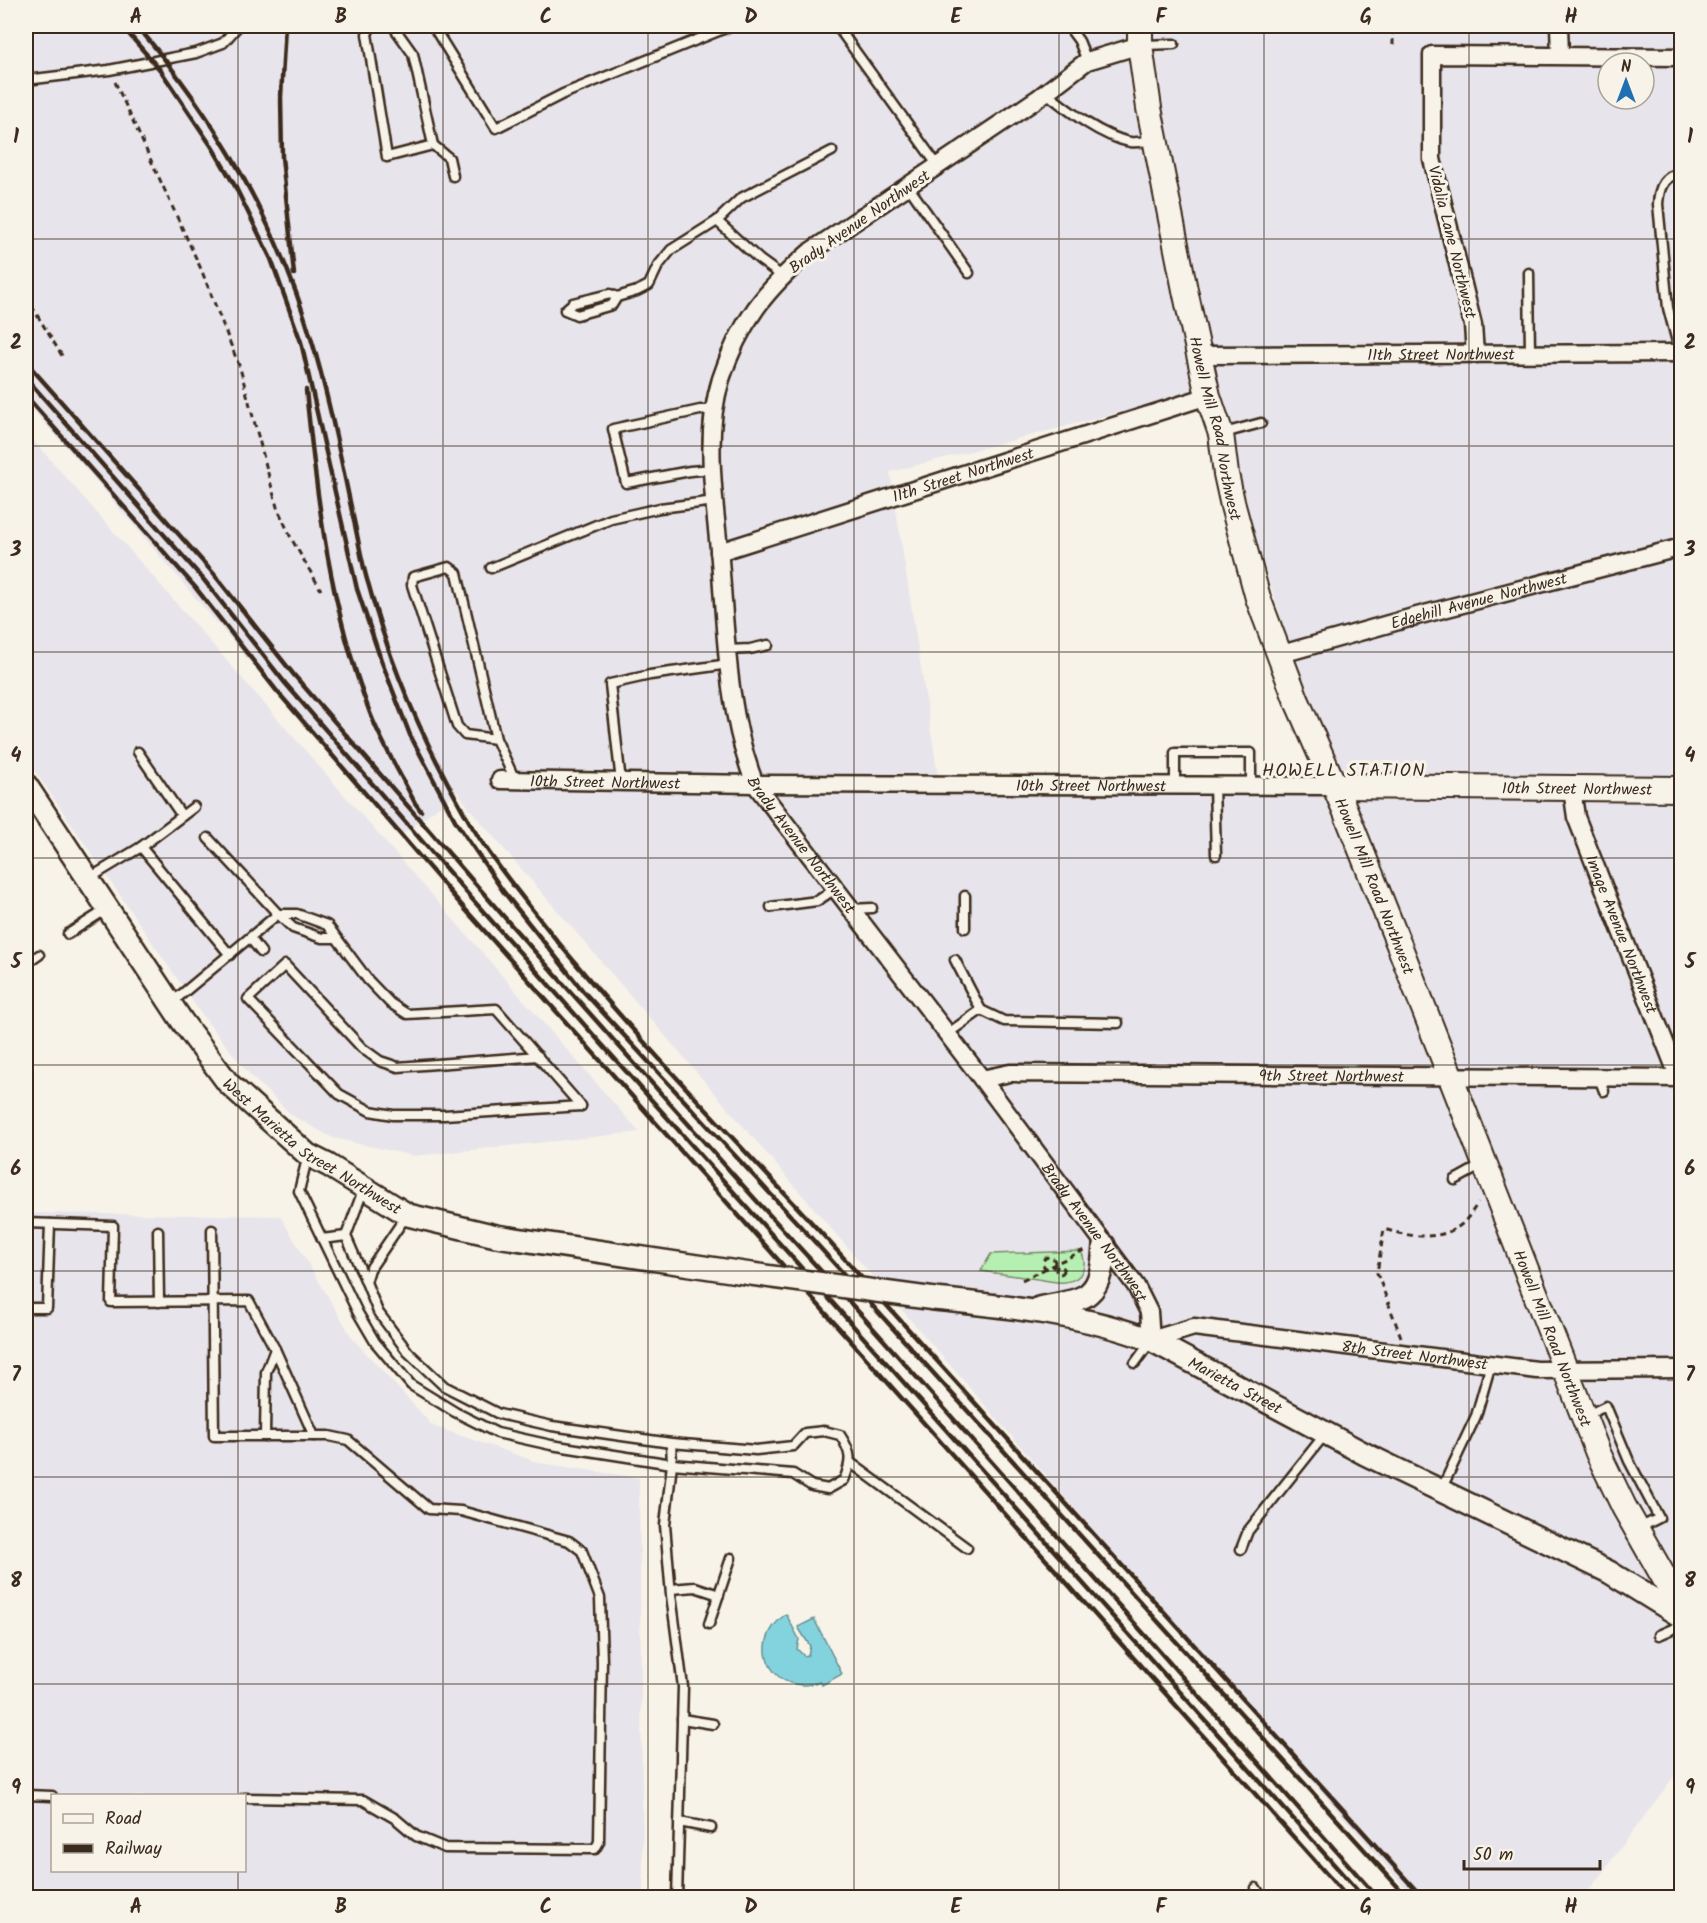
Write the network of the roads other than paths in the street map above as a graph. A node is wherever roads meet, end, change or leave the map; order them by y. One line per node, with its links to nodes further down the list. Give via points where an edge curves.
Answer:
1 (238, 26): 15 (lane, via 223,43 196,53 109,70)
2 (371, 26): 18 (lane, via 367,34 387,157)
3 (393, 26): 18 (lane, via 413,54)
4 (434, 26): 9 (lane, via 496,128)
5 (731, 26): 9 (lane)
6 (837, 26): 20 (lane)
7 (1068, 26): 14 (lane)
8 (1559, 26): 12 (street)
9 (710, 29)
10 (1140, 35): 11 (lane); 14 (street, Brady Avenue Northwest); 17 (main road, Howell Mill Road Northwest)
11 (1174, 44)
12 (1560, 55): 13 (street, Vidalia Lane Northwest); 30 (street, Vidalia Lane Northwest, via 1432,55 1432,159 1473,325)
13 (1682, 57)
14 (1088, 61): 16 (street, Brady Avenue Northwest)
15 (26, 80)
16 (1046, 92): 17 (lane, via 1079,119 1119,139); 20 (street, Brady Avenue Northwest)
17 (1155, 140): 32 (main road, Howell Mill Road Northwest)
18 (433, 145): 22 (lane, via 449,158)
19 (832, 151): 24 (lane, via 741,198)
20 (938, 165): 23 (street, Brady Avenue Northwest)
21 (1682, 173): 29 (lane, via 1674,174 1658,191 1668,308)
22 (453, 176)
23 (908, 186): 25 (lane); 27 (street, Brady Avenue Northwest, via 811,251)
24 (717, 221): 27 (lane); 28 (lane, via 671,250 649,285)
25 (969, 273)
26 (1529, 273): 31 (lane)
27 (782, 276): 34 (street, Brady Avenue Northwest, via 742,328 720,382)
28 (617, 297): 28 (lane, via 610,294 573,303 565,310 577,315 612,305)
29 (1681, 353): 31 (street, 11th Street Northwest)
30 (1475, 354): 31 (street, 11th Street Northwest); 32 (street, 11th Street Northwest)
31 (1530, 354)
32 (1199, 355): 33 (main road, Howell Mill Road Northwest)
33 (1208, 396): 36 (main road, Howell Mill Road Northwest); 40 (street, 11th Street Northwest)
34 (714, 410): 37 (street, Brady Avenue Northwest); 37 (lane, via 613,429 626,483)
35 (1261, 423): 36 (lane)
36 (1221, 434): 43 (main road, Howell Mill Road Northwest, via 1233,506)
37 (713, 469): 38 (street, Brady Avenue Northwest)
38 (716, 501): 40 (street, Brady Avenue Northwest); 41 (lane, via 611,519)
39 (1682, 547): 43 (street, Edgehill Avenue Northwest)
40 (719, 552): 44 (street, Brady Avenue Northwest)
41 (491, 568)
42 (768, 645): 44 (lane)
43 (1278, 655): 54 (main road, Howell Mill Road Northwest)
44 (728, 657): 48 (lane, via 610,684); 49 (street, Brady Avenue Northwest, via 745,759)
45 (495, 739): 45 (lane, via 457,573 449,567 413,577 412,585 457,726 465,735); 47 (lane)
46 (138, 752): 58 (lane)
47 (507, 780): 48 (street, 10th Street Northwest)
48 (621, 782): 49 (street, 10th Street Northwest)
49 (754, 784): 51 (street, 10th Street Northwest); 63 (street, Brady Avenue Northwest)
50 (26, 785): 62 (street, West Marietta Street Northwest)
51 (1175, 785): 52 (street, 10th Street Northwest); 53 (lane, via 1175,753 1251,753)
52 (1214, 785): 53 (street, 10th Street Northwest); 61 (lane)
53 (1251, 785): 54 (street, 10th Street Northwest)
54 (1334, 786): 55 (main road, 10th Street Northwest); 84 (main road, Howell Mill Road Northwest)
55 (1572, 789): 56 (main road, 10th Street Northwest); 85 (street, Image Avenue Northwest, via 1576,817)
56 (1682, 789)
57 (194, 807): 58 (lane)
58 (182, 816): 60 (lane)
59 (208, 838): 69 (lane)
60 (141, 846): 62 (lane); 76 (lane)
61 (1216, 855)
62 (87, 879): 66 (street, West Marietta Street Northwest)
63 (835, 889): 65 (lane, via 817,901); 68 (street, Brady Avenue Northwest)
64 (965, 896): 70 (lane)
65 (771, 907)
66 (107, 908): 71 (lane); 79 (street, West Marietta Street Northwest)
67 (872, 908): 68 (lane)
68 (850, 909): 82 (street, Brady Avenue Northwest)
69 (278, 914): 72 (lane); 73 (lane, via 293,928 322,938); 73 (lane, via 297,915 327,925)
70 (965, 928)
71 (68, 934)
72 (250, 938): 74 (lane); 76 (lane)
73 (336, 938): 83 (lane, via 368,980 406,1014 496,1009)
74 (261, 951)
75 (39, 955): 78 (lane)
76 (230, 955): 79 (lane)
77 (955, 960): 80 (lane)
78 (26, 964)
79 (170, 1004): 87 (street, West Marietta Street Northwest, via 228,1083)
80 (981, 1010): 81 (lane, via 1004,1021); 82 (lane)
81 (1118, 1023)
82 (947, 1034): 86 (street, Brady Avenue Northwest)
83 (538, 1056): 83 (lane, via 581,1106 444,1115 370,1112 339,1094 248,999 285,965 362,1048 380,1061 398,1067)
84 (1451, 1076): 85 (street, 9th Street Northwest, via 1602,1085); 86 (street, 9th Street Northwest, via 1010,1073); 88 (main road, Howell Mill Road Northwest)
85 (1680, 1078)
86 (982, 1079): 98 (street, Brady Avenue Northwest)
87 (308, 1155): 90 (street, West Marietta Street Northwest); 97 (lane, via 299,1191)
88 (1485, 1163): 89 (lane); 110 (main road, Howell Mill Road Northwest)
89 (1455, 1180)
90 (364, 1188): 91 (street, West Marietta Street Northwest); 96 (lane)
91 (408, 1215): 99 (street, West Marietta Street Northwest, via 496,1236); 100 (lane, via 370,1269)
92 (26, 1223): 93 (lane)
93 (50, 1224): 101 (lane, via 113,1226 111,1302); 103 (lane, via 47,1308)
94 (212, 1230): 102 (lane)
95 (158, 1231): 101 (lane)
96 (346, 1236): 97 (lane); 100 (lane)
97 (322, 1239): 115 (lane, via 375,1342 411,1385 497,1433)
98 (1094, 1247): 104 (street, via 1103,1262 1089,1294); 105 (street, Brady Avenue Northwest, via 1138,1291 1149,1312)
99 (751, 1274): 104 (street, Marietta Street, bridge)
100 (366, 1282): 114 (lane, via 378,1312 408,1352 444,1386 499,1414 552,1426)
101 (159, 1302): 102 (lane)
102 (212, 1302): 106 (lane, via 249,1301); 112 (lane, via 214,1436)
103 (26, 1308)
104 (1032, 1310): 105 (street, Marietta Street, via 1084,1319)
105 (1151, 1340): 107 (lane); 108 (street, 8th Street Northwest, via 1194,1327); 111 (street, Marietta Street)
106 (275, 1349): 112 (lane, via 266,1372); 113 (lane)
107 (1135, 1363)
108 (1491, 1364): 110 (street, 8th Street Northwest); 117 (lane, via 1476,1416)
109 (1682, 1369): 110 (street, 8th Street Northwest)
110 (1565, 1370): 123 (main road, Howell Mill Road Northwest, via 1598,1453 1636,1530)
111 (1326, 1433): 117 (street, Marietta Street); 119 (lane, via 1248,1531)
112 (265, 1436): 113 (lane)
113 (314, 1436): 131 (lane, via 348,1440 429,1509 461,1510 569,1542 582,1551 600,1598 599,1842 595,1849 445,1848 416,1836 363,1800)
114 (671, 1443): 115 (lane); 116 (lane, via 756,1450 793,1446 805,1433 824,1431 840,1435 848,1447)
115 (672, 1464): 116 (lane, via 793,1474 812,1486 828,1489 844,1480); 121 (lane, via 665,1525)
116 (851, 1464): 118 (lane)
117 (1440, 1491): 123 (street, Marietta Street)
118 (967, 1548)
119 (1241, 1549)
120 (731, 1558): 122 (lane)
121 (671, 1589): 122 (lane, via 695,1587); 127 (lane, via 683,1687)
122 (718, 1595): 124 (lane)
123 (1680, 1604)
124 (709, 1624)
125 (1682, 1625): 126 (lane)
126 (1659, 1635)
127 (682, 1719): 128 (lane); 132 (lane)
128 (713, 1724)
129 (26, 1795): 130 (lane)
130 (51, 1796)
131 (246, 1798)
132 (679, 1822): 133 (lane); 135 (lane)
133 (711, 1828)
134 (1256, 1888): 136 (lane)
135 (677, 1898)
136 (1262, 1898)

